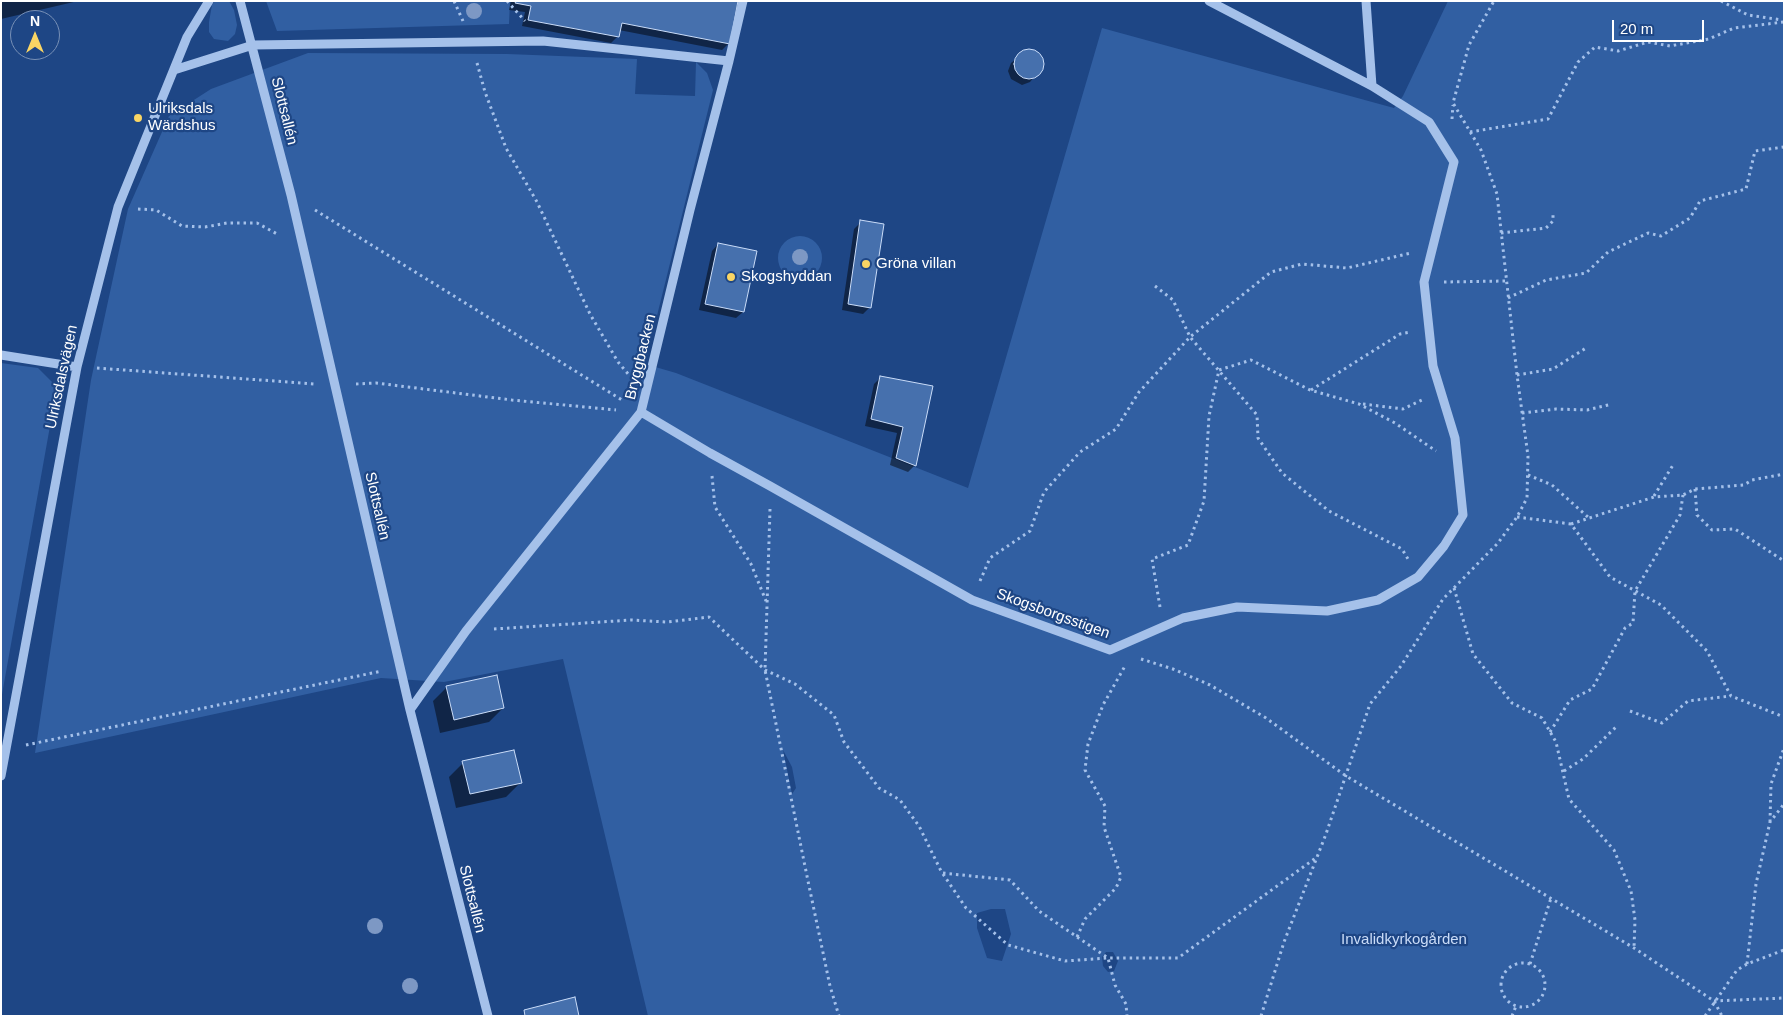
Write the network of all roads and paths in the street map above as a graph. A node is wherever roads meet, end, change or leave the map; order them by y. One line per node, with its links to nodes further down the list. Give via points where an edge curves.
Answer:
1 (209, 1): 13 (street, Ulriksdalsvägen, via 187,36)
2 (240, 1): 11 (street, Slottsallén)
3 (454, 1): 10 (path)
4 (743, 1): 12 (street, Bryggbacken)
5 (1209, 1): 14 (street, Skogsborgsstigen)
6 (1366, 1): 14 (street)
7 (1494, 1): 15 (path, via 1469,45 1453,103)
8 (1721, 1): 9 (path, via 1748,15)
9 (1784, 21): 15 (path, via 1734,28 1709,39 1670,46 1648,42 1618,51 1595,47 1578,62 1548,120)
10 (471, 42): 11 (street); 12 (street, via 543,41); 37 (path, via 484,92 506,148 618,362)
11 (253, 45): 13 (street); 17 (street, Slottsallén)
12 (730, 61): 37 (street, Bryggbacken, via 690,210)
13 (174, 70): 18 (street, Ulriksdalsvägen)
14 (1372, 86): 21 (street, Skogsborgsstigen, via 1429,122 1454,162)
15 (1470, 132): 20 (path, via 1481,150 1497,194)
16 (1784, 147): 26 (path, via 1755,151 1746,189 1700,201 1690,218 1661,236 1648,233 1608,252 1586,272 1546,280)
17 (291, 195): 22 (street, Slottsallén); 40 (path)
18 (118, 207): 22 (path, via 156,210 182,226 257,222); 31 (street, Ulriksdalsvägen)
19 (1553, 215): 20 (path, via 1553,222 1546,228)
20 (1501, 233): 23 (path)
21 (1432, 248): 24 (street, Skogsborgsstigen); 28 (path, via 1347,268 1302,264 1271,272)
22 (305, 251): 34 (street, Slottsallén)
23 (1506, 281): 24 (path); 26 (path)
24 (1424, 282): 27 (street, Skogsborgsstigen)
25 (1155, 286): 28 (path, via 1173,300)
26 (1508, 298): 33 (path)
27 (1429, 330): 35 (path, via 1400,334); 36 (street, Skogsborgsstigen, via 1433,366)
28 (1190, 337): 32 (path); 58 (path, via 1139,392 1116,429 1080,452 1044,492 1030,531 990,558)
29 (1586, 348): 33 (path, via 1553,369)
30 (1, 355): 31 (street)
31 (77, 367): 34 (path); 73 (street, Ulriksdalsvägen)
32 (1219, 370): 35 (path, via 1251,360); 55 (path, via 1257,415 1258,438 1282,473 1329,511 1402,549); 60 (path, via 1209,416 1204,501 1188,545 1152,560)
33 (1517, 375): 41 (path)
34 (336, 386): 40 (path, via 376,383); 64 (street, Slottsallén)
35 (1310, 390): 38 (path)
36 (1441, 392): 38 (path, via 1403,408); 44 (street, Skogsborgsstigen, via 1455,438)
37 (646, 396): 40 (street, Bryggbacken)
38 (1360, 404): 44 (path, via 1396,423)
39 (1612, 404): 41 (path, via 1586,410 1556,408)
40 (642, 412): 42 (street, Skogsborgsstigen); 61 (street, Bryggbacken)
41 (1522, 413): 46 (path)
42 (710, 453): 47 (street, Skogsborgsstigen); 59 (path, via 715,507 751,564)
43 (1673, 465): 50 (path)
44 (1458, 466): 55 (street, Skogsborgsstigen, via 1463,515 1444,546)
45 (1784, 474): 48 (path, via 1752,480 1744,485)
46 (1528, 475): 51 (path, via 1527,498); 52 (path, via 1552,485)
47 (770, 486): 58 (street, Skogsborgsstigen); 59 (path)
48 (1695, 489): 49 (path); 54 (path, via 1697,515 1712,530 1734,529)
49 (1683, 495): 50 (path); 57 (path, via 1680,515)
50 (1654, 497): 52 (path)
51 (1517, 517): 53 (path); 56 (path, via 1498,543)
52 (1589, 518): 53 (path)
53 (1571, 524): 57 (path, via 1610,578)
54 (1784, 561)
55 (1418, 577): 60 (street, Skogsborgsstigen, via 1378,600 1327,612 1237,607 1183,618)
56 (1454, 588): 71 (path, via 1473,654 1512,703 1542,718); 76 (path, via 1443,599 1401,666 1370,704)
57 (1635, 591): 66 (path, via 1661,605 1707,651); 71 (path, via 1632,623 1625,628 1592,689 1570,700)
58 (972, 600): 62 (street, Skogsborgsstigen)
59 (767, 602): 65 (path)
60 (1163, 627): 62 (street, Skogsborgsstigen)
61 (466, 630): 65 (path, via 631,620 667,622 709,617); 67 (street, Bryggbacken)
62 (1110, 650): 63 (path)
63 (1130, 656): 76 (path, via 1210,685 1266,718); 82 (path, via 1103,705 1088,744 1084,770 1105,806 1104,827 1121,877 1116,888 1085,918)
64 (400, 667): 67 (street, Slottsallén); 73 (path)
65 (765, 670): 80 (path, via 795,684 834,714 844,742 879,788 900,800 919,826); 92 (path, via 830,986)
66 (1731, 696): 68 (path, via 1688,701 1662,723); 69 (path)
67 (410, 710): 91 (street, Slottsallén)
68 (1630, 711)
69 (1784, 717)
70 (1617, 726): 74 (path, via 1583,759)
71 (1550, 732): 74 (path)
72 (1784, 748): 78 (path, via 1771,784)
73 (6, 750): 75 (street, Ulriksdalsvägen)
74 (1564, 771): 83 (path, via 1569,798 1614,850 1631,891)
75 (1, 776)
76 (1346, 776): 79 (path); 81 (path)
77 (1784, 804): 78 (path)
78 (1770, 822): 87 (path, via 1756,884)
79 (1318, 856): 85 (path, via 1178,958); 94 (path, via 1284,942)
80 (942, 873): 82 (path, via 1010,880 1039,911); 85 (path, via 966,908 1008,945 1065,961)
81 (1551, 898): 83 (path); 86 (path)
82 (1077, 937): 85 (path)
83 (1634, 948): 89 (path)
84 (1784, 950): 87 (path)
85 (1108, 958): 93 (path, via 1115,985 1126,1004)
86 (1530, 964): 90 (path, via 1540,972 1544,989 1534,1004); 90 (path, via 1516,964 1502,978 1502,992)
87 (1747, 964): 89 (path, via 1737,970)
88 (1784, 998): 89 (path)
89 (1714, 1002): 96 (path); 97 (path)
90 (1516, 1006): 95 (path)
91 (488, 1016)
92 (839, 1016)
93 (1127, 1016)
94 (1261, 1016)
95 (1512, 1016)
96 (1705, 1016)
97 (1722, 1016)

